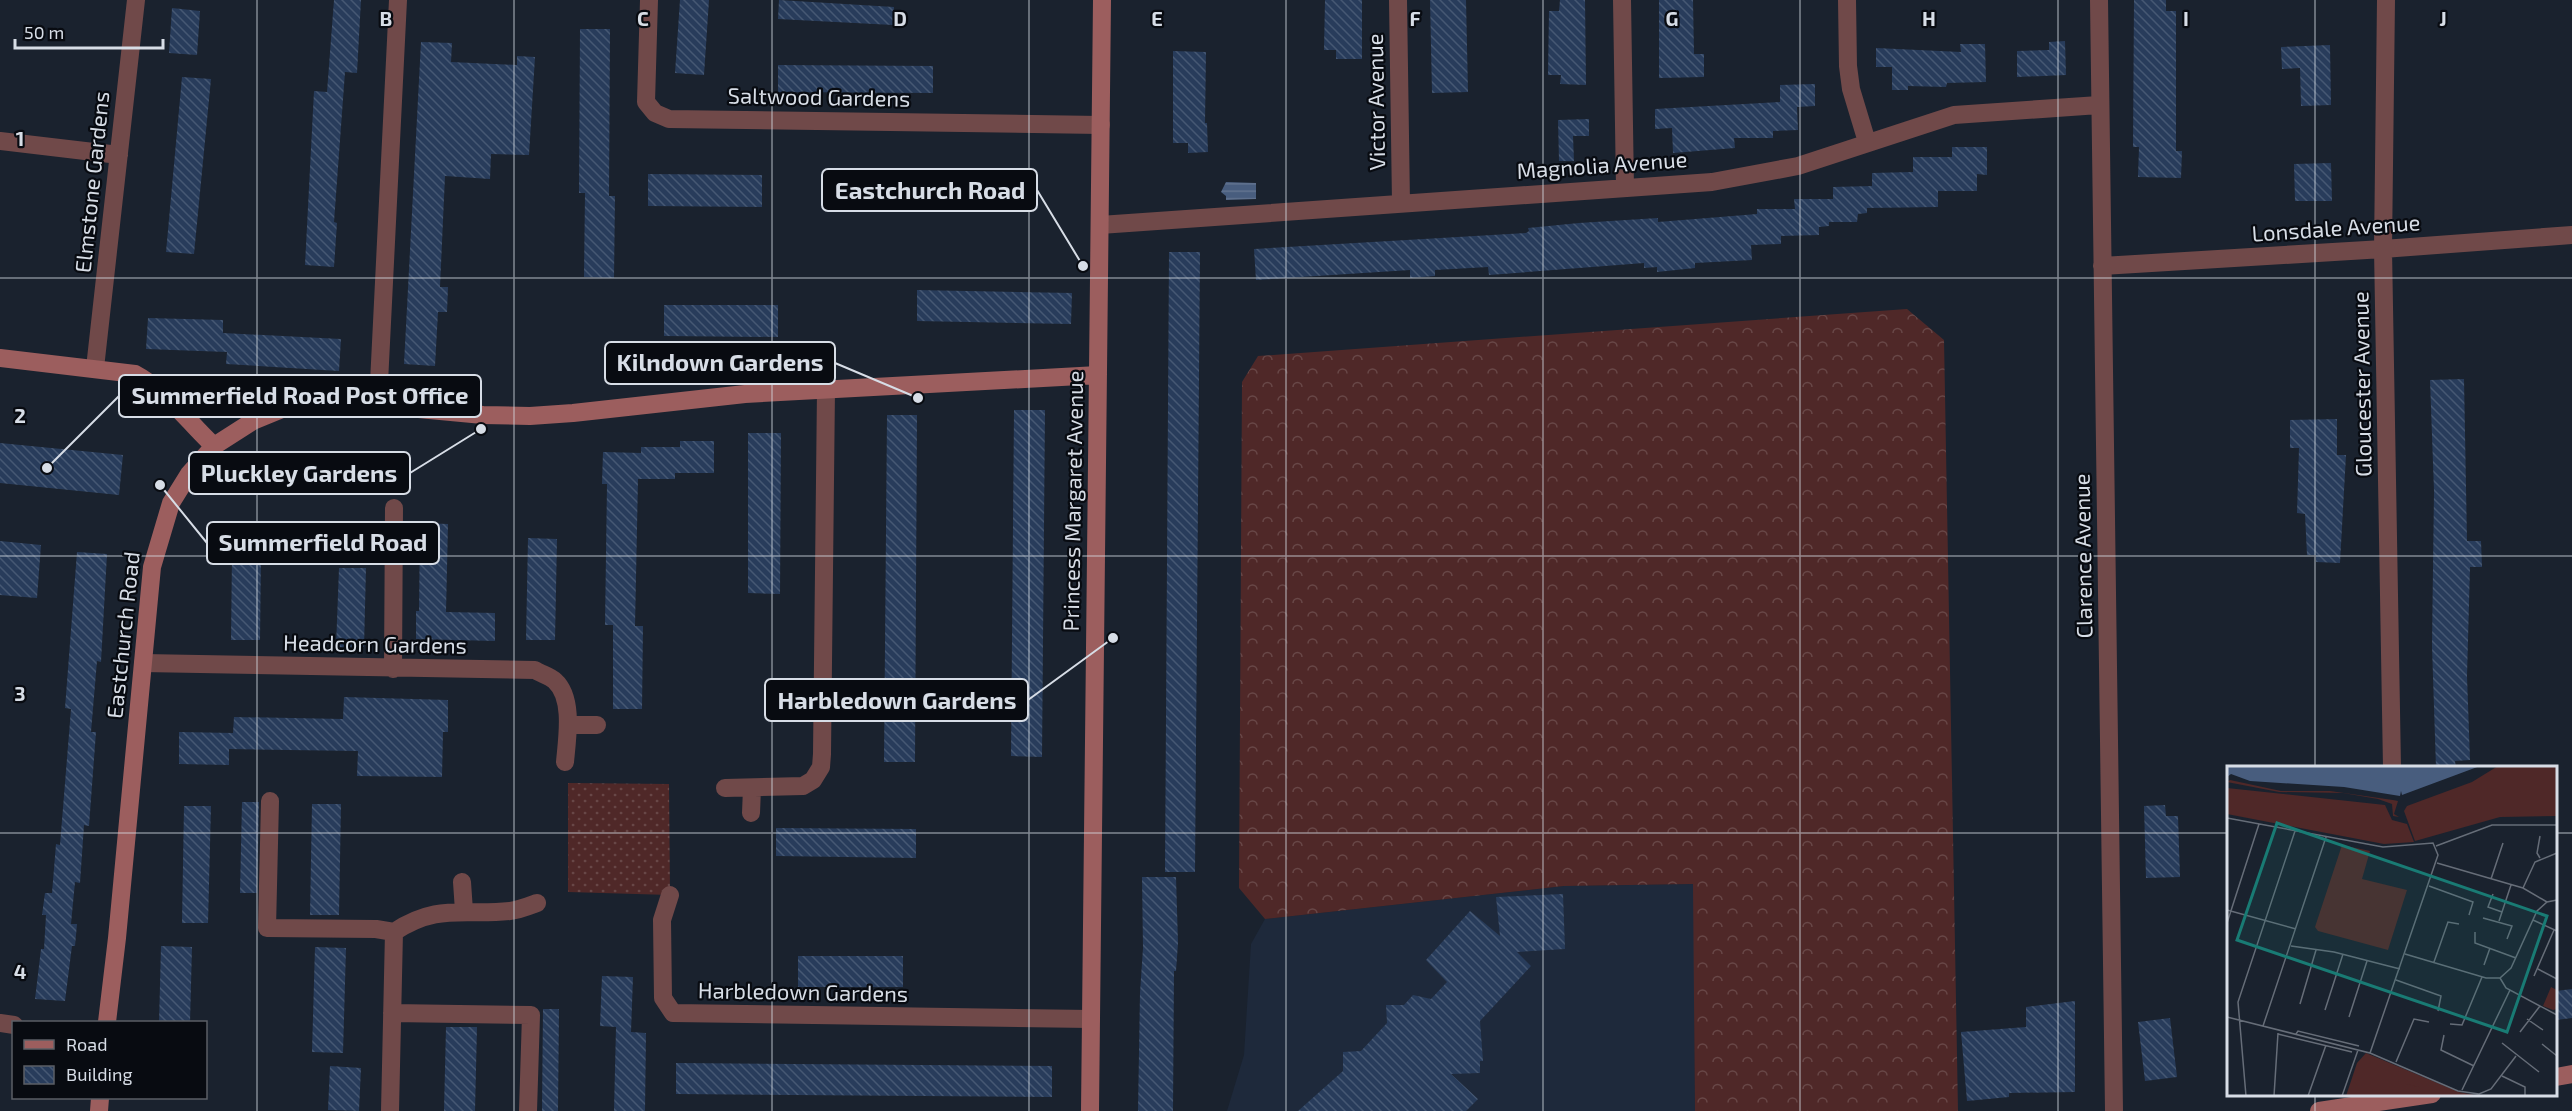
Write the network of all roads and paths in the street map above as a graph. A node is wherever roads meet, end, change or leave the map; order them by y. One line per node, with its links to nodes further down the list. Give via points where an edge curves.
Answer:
1 (136, 0): 14 (street, Elmstone Gardens)
2 (398, 0): 25 (street)
3 (649, 0): 11 (street, Saltwood Gardens, via 646,102 655,113 669,119)
4 (1102, 0): 11 (street, Princess Margaret Avenue)
5 (1398, 0): 16 (street, Victor Avenue)
6 (1623, 0): 15 (street)
7 (1847, 0): 13 (street, via 1851,89)
8 (2099, 0): 10 (street, Clarence Avenue)
9 (2386, 0): 19 (street, Gloucester Avenue)
10 (2099, 105): 13 (street, Magnolia Avenue, via 1954,115); 20 (street, Clarence Avenue)
11 (1101, 124): 17 (street, Princess Margaret Avenue)
12 (0, 141): 14 (street)
13 (1867, 142): 15 (street, Magnolia Avenue, via 1798,166 1751,176)
14 (119, 155): 22 (street, Elmstone Gardens)
15 (1625, 188): 16 (street, Magnolia Avenue)
16 (1401, 203): 17 (street, Magnolia Avenue)
17 (1100, 225): 23 (street, Princess Margaret Avenue)
18 (2572, 235): 19 (street, Lonsdale Avenue)
19 (2383, 249): 20 (street, Lonsdale Avenue); 35 (street, Gloucester Avenue)
20 (2102, 266): 55 (street, Clarence Avenue)
21 (0, 358): 22 (street)
22 (95, 368): 26 (street, via 135,374 149,382)
23 (1098, 375): 24 (street, Eastchurch Road); 46 (street, Princess Margaret Avenue)
24 (826, 389): 25 (street, Eastchurch Road, via 530,416 483,415); 36 (street, via 821,767 813,780 803,786)
25 (378, 403): 26 (street, Eastchurch Road, via 333,401 292,405 253,421)
26 (214, 446): 30 (street, Eastchurch Road, via 176,494 159,537 152,567)
27 (394, 508): 29 (street)
28 (367, 535): 29 (street)
29 (394, 537): 31 (street)
30 (143, 663): 31 (street, Headcorn Gardens); 47 (street, Eastchurch Road)
31 (393, 669): 32 (street, Headcorn Gardens, via 535,670 554,680 563,691)
32 (569, 725): 33 (street); 34 (street, Headcorn Gardens)
33 (597, 725)
34 (565, 762)
35 (2392, 766)
36 (752, 788): 37 (street); 39 (street)
37 (724, 789)
38 (270, 801): 44 (street, via 267,928)
39 (751, 813)
40 (462, 882): 43 (street)
41 (670, 895): 46 (street, Harbledown Gardens, via 662,920 663,998 673,1013)
42 (537, 903): 43 (street, via 512,911)
43 (464, 911): 44 (street, via 412,920)
44 (393, 932): 45 (street)
45 (392, 1013): 52 (street); 53 (street, via 531,1015)
46 (1090, 1019): 54 (street, Princess Margaret Avenue)
47 (106, 1021)
48 (2572, 1074): 49 (street)
49 (2557, 1077)
50 (2414, 1096): 51 (street)
51 (2397, 1097): 56 (street)
52 (390, 1111)
53 (528, 1111)
54 (1090, 1111)
55 (2114, 1111)
56 (2319, 1111)

